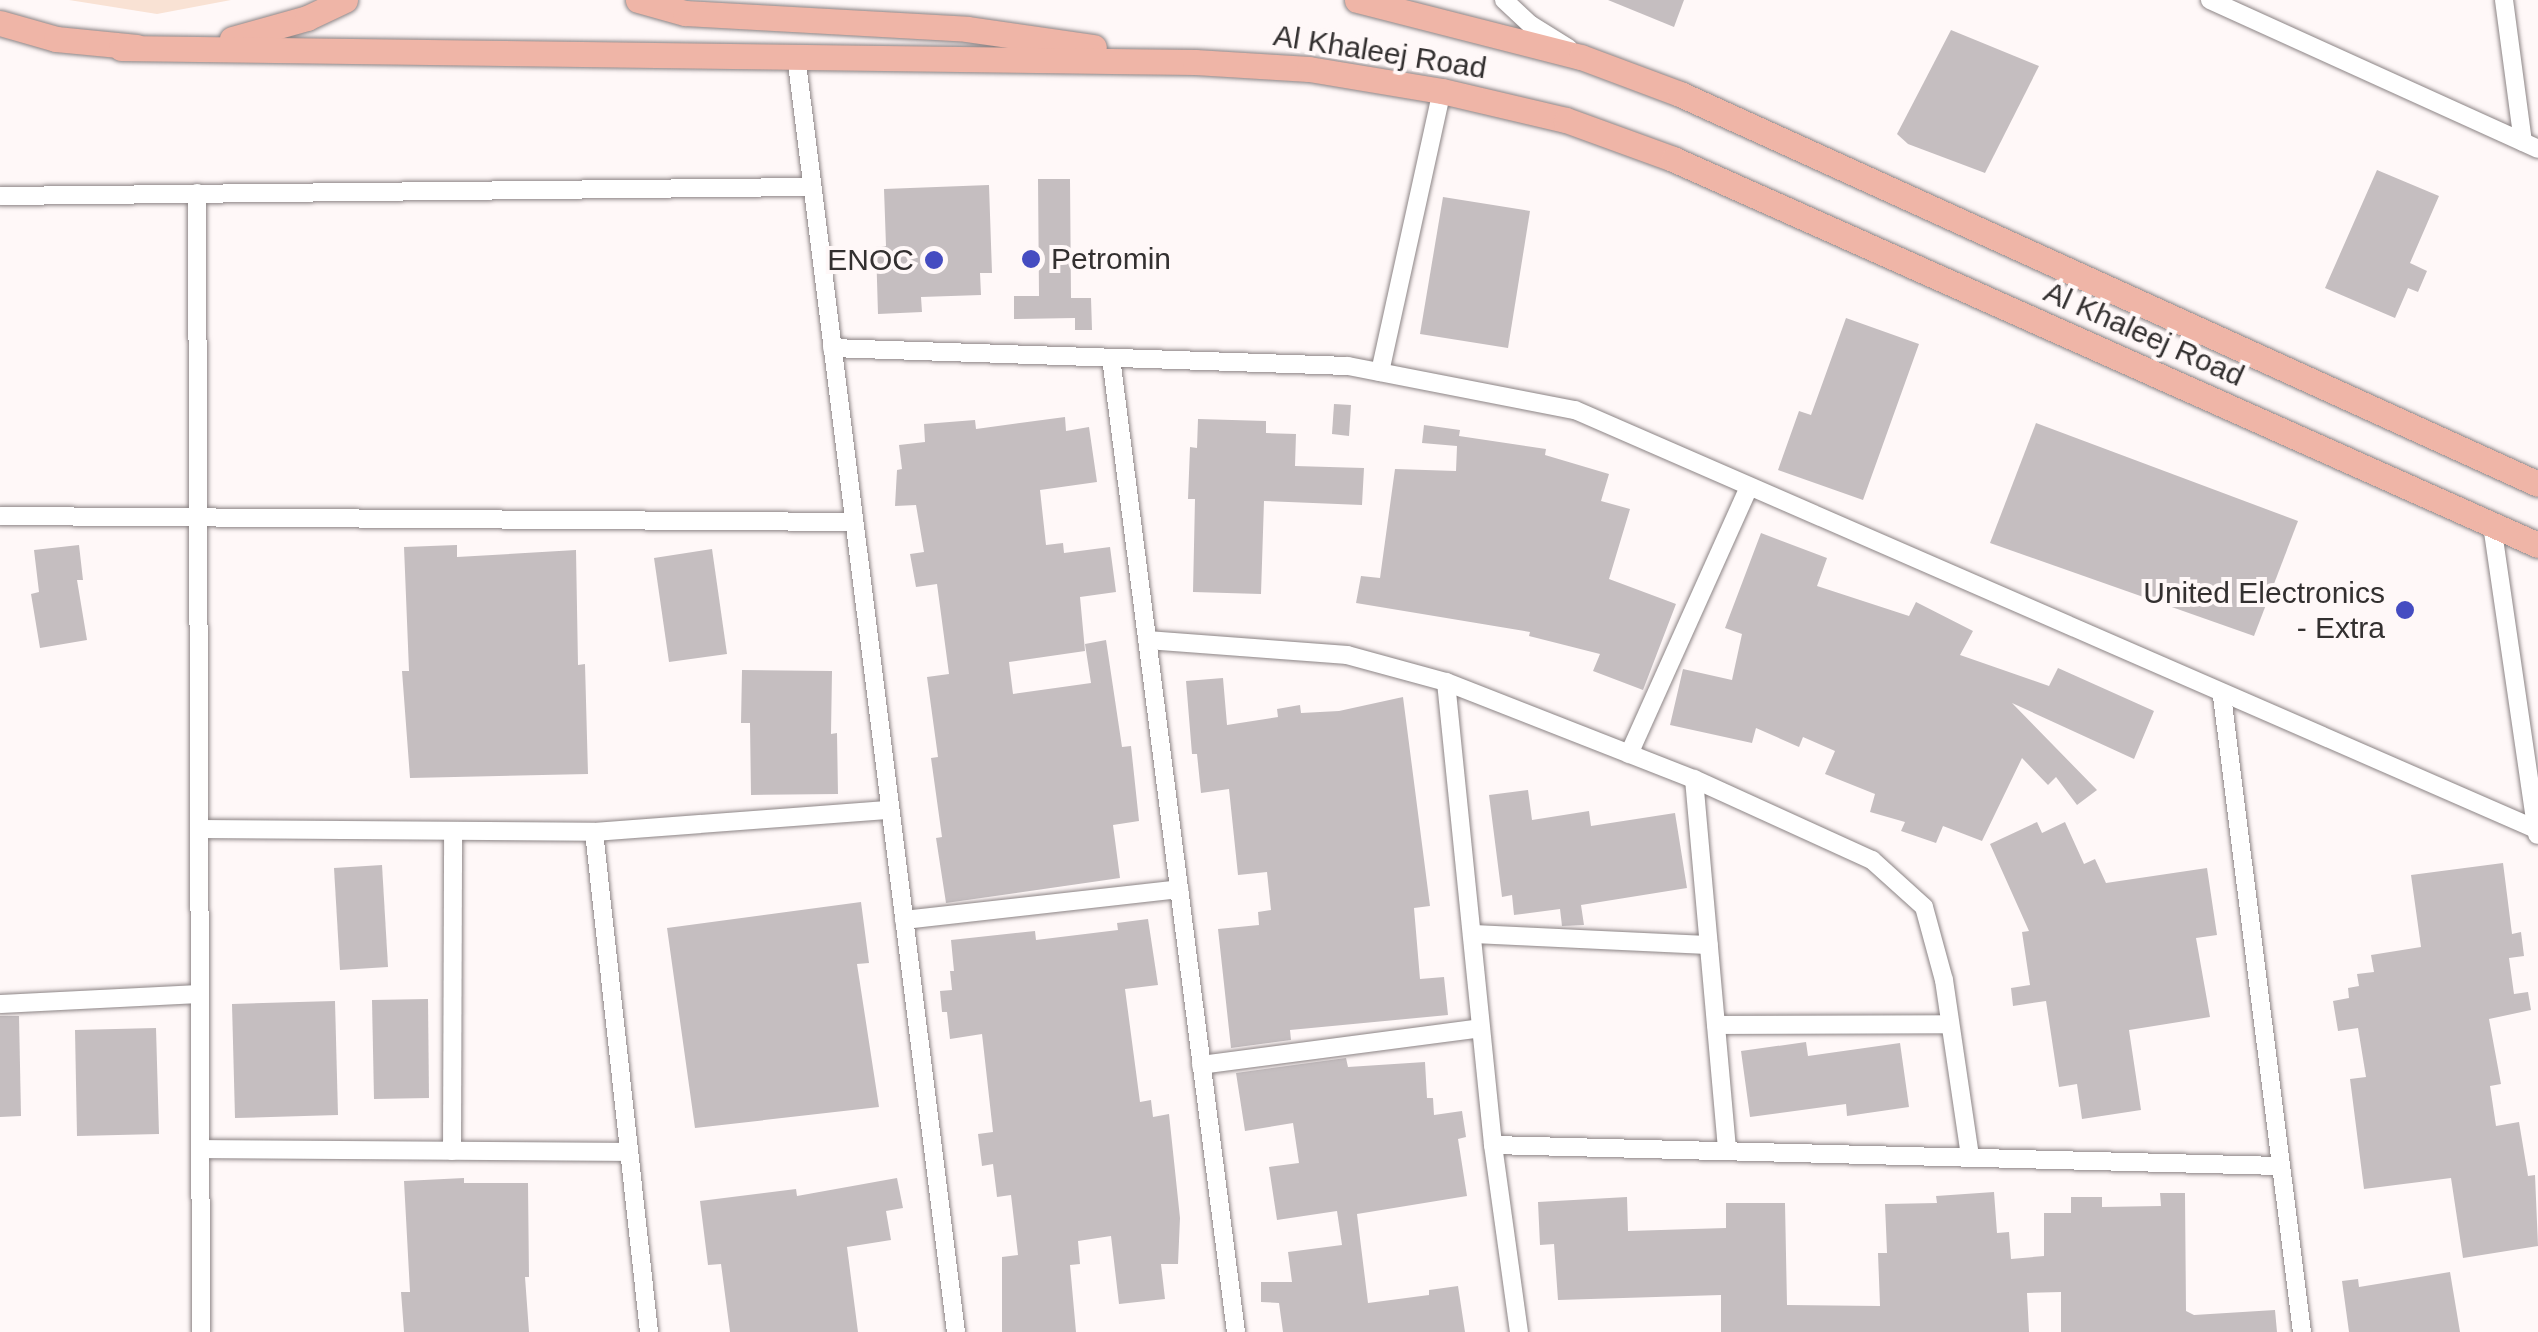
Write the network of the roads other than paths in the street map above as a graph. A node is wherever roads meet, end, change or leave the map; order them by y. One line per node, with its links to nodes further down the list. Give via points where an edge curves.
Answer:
1 (346, 0): 8 (main road, via 241,38)
2 (638, 0): 11 (main road, via 685,13 968,29)
3 (1356, 0): 10 (main road, Al Khaleej Road)
4 (1504, 0): 10 (street)
5 (2210, 0): 13 (street)
6 (2504, 0): 13 (street)
7 (0, 23): 8 (main road, via 56,40)
8 (121, 48): 9 (main road, Al Khaleej Road)
9 (796, 55): 11 (main road, Al Khaleej Road); 14 (street)
10 (1580, 57): 20 (main road, Al Khaleej Road, via 1680,94)
11 (1195, 62): 12 (main road, Al Khaleej Road, via 1309,69)
12 (1442, 91): 19 (street); 25 (main road, Al Khaleej Road, via 1566,120 1673,159)
13 (2531, 145)
14 (812, 187): 15 (street); 17 (street)
15 (197, 193): 16 (street); 23 (street)
16 (0, 196)
17 (832, 348): 18 (street); 24 (street)
18 (1111, 358): 19 (street); 27 (street)
19 (1380, 372): 21 (street, via 1575,410)
20 (2538, 484)
21 (1749, 487): 29 (street); 30 (street)
22 (0, 516): 23 (street)
23 (198, 516): 24 (street); 33 (street)
24 (854, 522): 32 (street)
25 (2492, 525): 26 (main road, Al Khaleej Road); 36 (street)
26 (2538, 545)
27 (1147, 640): 28 (street, via 1347,655); 37 (street)
28 (1446, 682): 30 (street); 39 (street)
29 (2222, 696): 36 (street); 53 (street)
30 (1629, 754): 31 (street)
31 (1694, 779): 40 (street); 43 (street, via 1872,860 1924,907)
32 (890, 810): 35 (street); 38 (street)
33 (200, 830): 34 (street); 41 (street)
34 (453, 831): 35 (street); 49 (street)
35 (594, 832): 51 (street)
36 (2537, 835)
37 (1179, 888): 38 (street); 46 (street)
38 (904, 920): 56 (street)
39 (1472, 934): 40 (street); 45 (street)
40 (1709, 946): 44 (street)
41 (200, 994): 42 (street); 48 (street)
42 (0, 1004)
43 (1950, 1024): 44 (street); 52 (street)
44 (1716, 1026): 50 (street)
45 (1481, 1028): 46 (street); 47 (street)
46 (1201, 1065): 57 (street)
47 (1493, 1145): 50 (street); 58 (street)
48 (201, 1148): 49 (street); 54 (street)
49 (452, 1151): 51 (street)
50 (1727, 1151): 52 (street)
51 (630, 1152): 55 (street)
52 (1970, 1157): 53 (street)
53 (2281, 1166): 59 (street)
54 (202, 1332)
55 (649, 1332)
56 (956, 1332)
57 (1236, 1332)
58 (1519, 1332)
59 (2302, 1332)

